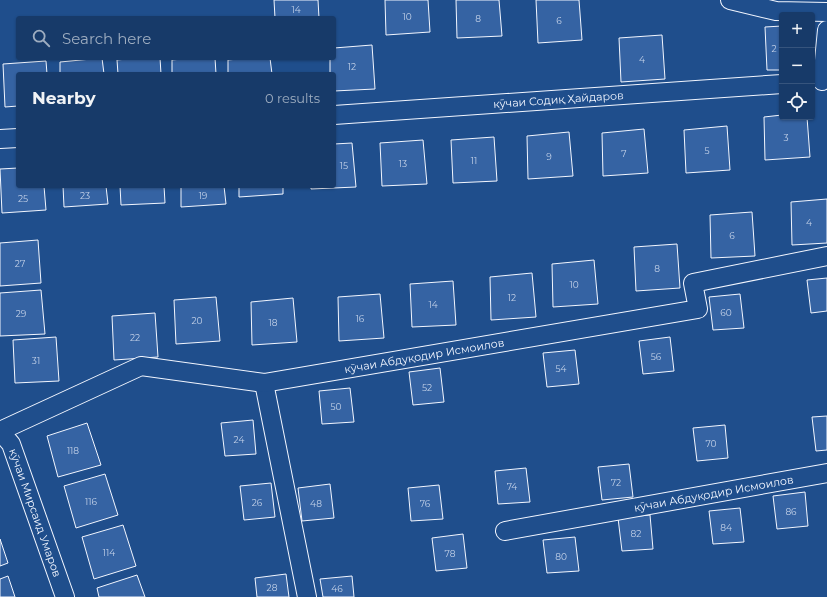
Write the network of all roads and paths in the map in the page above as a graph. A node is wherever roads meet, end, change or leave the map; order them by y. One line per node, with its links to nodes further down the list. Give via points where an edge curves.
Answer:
1 (730, 0): 2 (street, via 776,11)
2 (827, 12)
3 (827, 30): 4 (street)
4 (820, 81)
5 (779, 84): 6 (street, кӯчаи Содиқ Ҳайдаров)
6 (336, 115)
7 (16, 138): 8 (street)
8 (0, 139)
9 (827, 256): 10 (street, кӯчаи Абдуқодир Исмоилов, via 693,283 698,309)
10 (264, 383): 11 (street, кӯчаи Абдуқодир Исмоилов, via 141,366); 15 (street)
11 (0, 431): 14 (street, кӯчаи Мирсаид Умаров, via 11,444)
12 (827, 473): 13 (street, кӯчаи Абдуқодир Исмоилов)
13 (506, 531)
14 (65, 597)
15 (307, 597)

